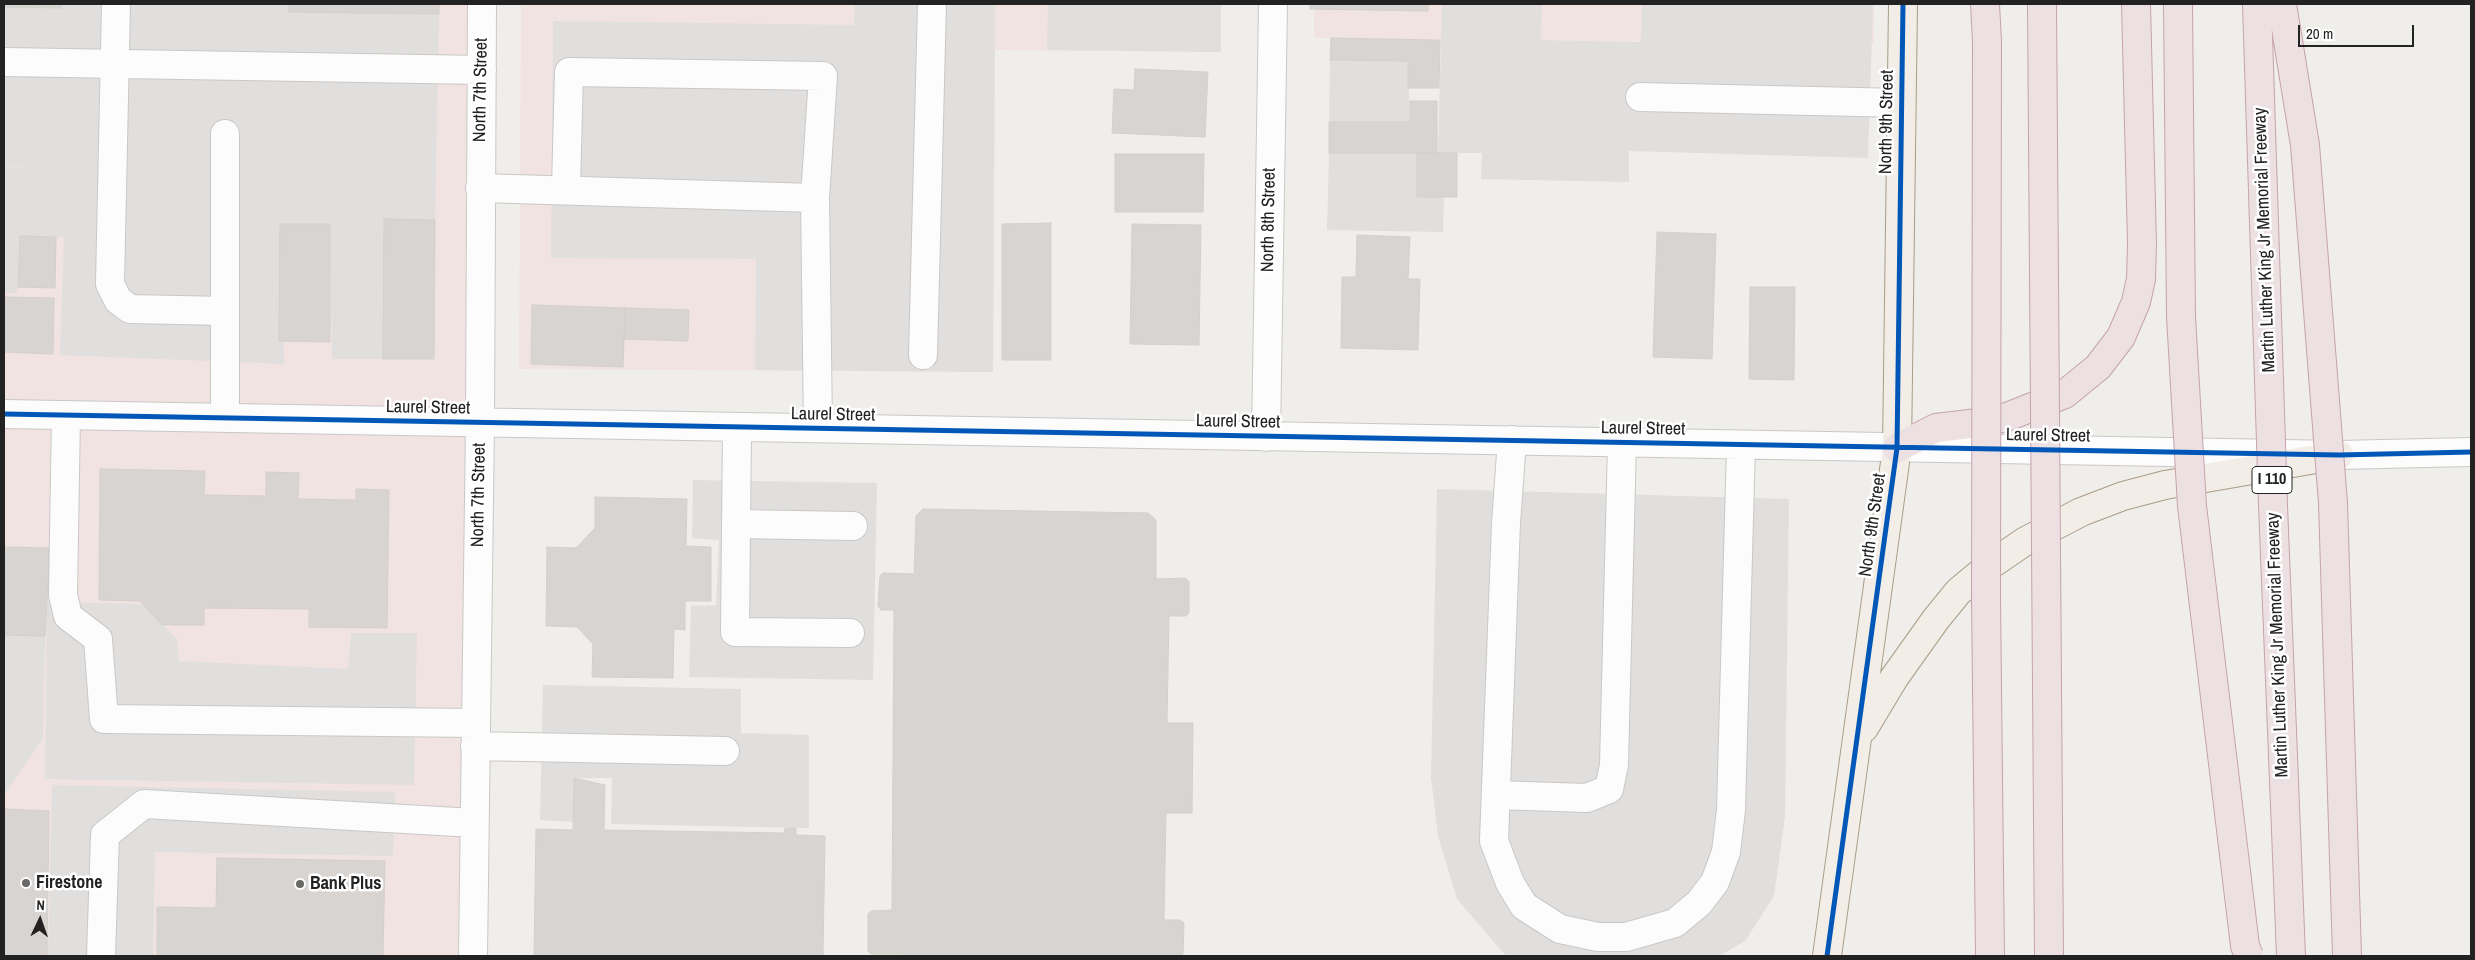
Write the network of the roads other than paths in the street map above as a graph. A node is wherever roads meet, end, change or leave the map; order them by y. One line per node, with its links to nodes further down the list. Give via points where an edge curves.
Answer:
1 (116, 4): 13 (street)
2 (482, 4): 14 (street, North 7th Street)
3 (932, 4): 22 (street)
4 (1273, 4): 29 (street, North 8th Street)
5 (1903, 4): 16 (main road, North 9th Street)
6 (1985, 4): 47 (highway, bridge)
7 (2042, 4): 48 (highway, bridge)
8 (2136, 4): 33 (highway, via 2142,244 2136,302 2121,337 2088,376 2065,394 2026,411 1978,423 1936,428)
9 (2178, 4): 49 (highway, bridge, via 2181,316 2192,506 2245,946)
10 (2257, 4): 50 (highway, Martin Luther King Jr Memorial Freeway / I 110, bridge, via 2272,506)
11 (2282, 4): 51 (highway, bridge, via 2306,145 2333,504)
12 (4, 62): 13 (street)
13 (114, 64): 14 (street); 21 (street, via 110,284 118,300 130,309)
14 (482, 70): 18 (street, North 7th Street)
15 (1640, 97): 16 (street)
16 (1901, 103): 33 (main road, North 9th Street)
17 (225, 134): 21 (street)
18 (480, 188): 19 (street); 26 (street, North 7th Street)
19 (566, 189): 20 (street); 20 (street, via 569,72 823,76)
20 (815, 198): 28 (street)
21 (225, 311): 25 (street)
22 (924, 355)
23 (4, 414): 24 (street, Laurel Street)
24 (66, 415): 25 (street, Laurel Street); 39 (street, via 63,595 68,616 98,639 104,719)
25 (225, 418): 26 (street, Laurel Street)
26 (480, 423): 27 (street, Laurel Street); 39 (street, North 7th Street)
27 (737, 427): 28 (street, Laurel Street); 36 (street)
28 (818, 428): 29 (street, Laurel Street)
29 (1266, 436): 30 (street, Laurel Street)
30 (1512, 440): 31 (street, Laurel Street); 42 (street)
31 (1622, 442): 32 (street, Laurel Street); 42 (street, via 1614,765 1609,789 1587,798)
32 (1741, 445): 33 (street, Laurel Street); 42 (street, via 1731,810 1726,852 1715,882 1699,904 1675,923 1626,937 1598,937 1560,929 1524,906 1510,882 1494,841)
33 (1897, 448): 35 (street, Laurel Street); 40 (main road, North 9th Street)
34 (2471, 452): 35 (street, Laurel Street)
35 (2339, 455): 40 (main road, via 2165,485 2123,496 2074,516 2024,542 1958,592 1894,678)
36 (736, 524): 37 (street); 38 (street, via 735,632)
37 (853, 526)
38 (850, 633)
39 (475, 734): 41 (street); 43 (street, North 7th Street)
40 (1857, 740): 46 (main road, North 9th Street)
41 (725, 751)
42 (1496, 795)
43 (474, 823): 44 (street, via 144,804 105,835); 45 (street, North 7th Street)
44 (101, 956)
45 (472, 956)
46 (1827, 956)
47 (1990, 956)
48 (2049, 956)
49 (2249, 956)
50 (2291, 956)
51 (2347, 956)

